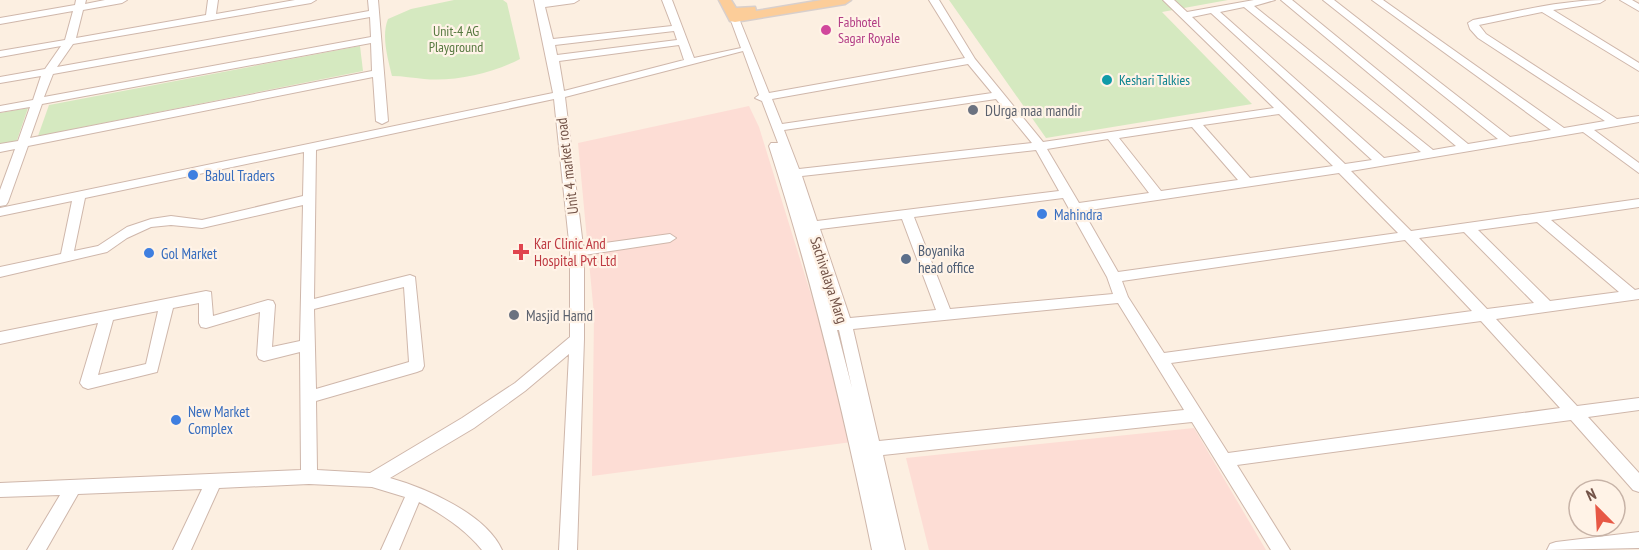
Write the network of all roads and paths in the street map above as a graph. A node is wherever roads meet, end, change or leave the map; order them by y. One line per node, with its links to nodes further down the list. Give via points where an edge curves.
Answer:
1 (122, 0): 20 (street)
2 (213, 0): 28 (street)
3 (311, 0): 28 (street)
4 (373, 0): 25 (street)
5 (574, 0): 19 (street)
6 (667, 0): 30 (street)
7 (715, 0): 27 (main road, Sachivalaya Marg)
8 (725, 0): 27 (main road, Sachivalaya Marg)
9 (814, 0): 27 (main road)
10 (845, 0): 27 (main road)
11 (934, 0): 38 (street)
12 (1168, 0): 26 (street)
13 (1270, 0): 21 (street)
14 (1286, 0): 63 (street)
15 (1328, 0): 58 (street)
16 (1377, 0): 56 (street)
17 (1600, 0): 23 (street)
18 (1625, 0): 22 (street)
19 (540, 2): 33 (street, Unit 4 market road)
20 (80, 4): 29 (street); 32 (street)
21 (1246, 4): 24 (street); 64 (street)
22 (1639, 8)
23 (1544, 9): 40 (street); 53 (street, via 1473,23 1482,36)
24 (1213, 10): 26 (street); 65 (street)
25 (374, 14): 31 (street); 41 (street)
26 (1185, 15): 49 (street)
27 (729, 16): 35 (street, Sachivalaya Marg); 46 (street, Sachivalaya Marg)
28 (211, 17): 32 (street)
29 (0, 21)
30 (678, 28): 33 (street); 34 (street)
31 (377, 39): 42 (street); 47 (street)
32 (70, 41): 36 (street); 41 (street)
33 (550, 42): 37 (street, Unit 4 market road)
34 (682, 42): 37 (street); 39 (street)
35 (738, 50): 39 (street); 46 (street, Sachivalaya Marg)
36 (0, 54)
37 (553, 59): 44 (street, Unit 4 market road)
38 (971, 60): 45 (street); 46 (street)
39 (690, 62): 44 (street)
40 (1639, 68)
41 (48, 72): 43 (street); 47 (street)
42 (376, 73): 51 (street); 59 (street)
43 (0, 80)
44 (559, 95): 60 (street); 83 (street, Unit 4 market road)
45 (1000, 95): 54 (street); 61 (street)
46 (762, 98): 54 (street, Sachivalaya Marg); 96 (street, Sachivalaya Marg)
47 (37, 102): 48 (street); 59 (street)
48 (0, 109)
49 (1282, 110): 52 (street); 66 (street)
50 (1639, 119): 53 (street)
51 (382, 121)
52 (1195, 123): 57 (street); 69 (street)
53 (1615, 123): 55 (street)
54 (778, 128): 68 (street, Sachivalaya Marg)
55 (1586, 129): 56 (street); 67 (street)
56 (1563, 133): 58 (street)
57 (1111, 135): 61 (street); 72 (street)
58 (1508, 141): 63 (street)
59 (22, 143): 62 (street); 75 (street)
60 (310, 146): 71 (street); 73 (street)
61 (1040, 146): 68 (street); 70 (street)
62 (0, 148)
63 (1466, 148): 64 (street)
64 (1431, 154): 65 (street)
65 (1382, 162): 66 (street)
66 (1344, 168): 69 (street); 81 (street)
67 (1639, 169)
68 (795, 173): 79 (street, Sachivalaya Marg)
69 (1247, 182): 72 (street)
70 (1065, 194): 76 (street); 77 (street)
71 (79, 195): 75 (street); 84 (street)
72 (1156, 195): 76 (street)
73 (309, 199): 84 (street, via 202,224 158,221 130,230 102,249); 90 (street)
74 (1639, 204): 78 (street)
75 (1, 207)
76 (1075, 208): 86 (street)
77 (906, 213): 79 (street); 92 (street)
78 (1541, 218): 80 (street); 87 (street)
79 (811, 226): 95 (street, Sachivalaya Marg)
80 (1468, 228): 81 (street); 91 (street)
81 (1410, 236): 86 (street); 93 (street)
82 (670, 238): 83 (street)
83 (577, 251): 98 (street, Unit 4 market road)
84 (68, 256): 85 (street)
85 (0, 272)
86 (1114, 278): 88 (street)
87 (1636, 295): 91 (street)
88 (1122, 298): 92 (street); 100 (street)
89 (167, 303): 94 (street); 94 (street, via 152,368 88,383); 99 (street, via 206,296 206,323 268,305 264,356)
90 (307, 306): 99 (street); 101 (street, via 410,280 417,366)
91 (1547, 307): 93 (street)
92 (945, 315): 95 (street)
93 (1487, 315): 100 (street); 103 (street)
94 (107, 316): 97 (street)
95 (844, 324): 96 (street); 105 (street, Sachivalaya Marg)
96 (829, 326): 120 (street, Sachivalaya Marg)
97 (0, 338)
98 (577, 339): 108 (street, via 520,387 468,423); 119 (street, Unit 4 market road)
99 (307, 345): 101 (street)
100 (1161, 359): 104 (street)
101 (309, 397): 107 (street)
102 (1639, 404): 103 (street)
103 (1573, 411): 106 (street); 110 (street)
104 (1197, 415): 105 (street); 106 (street)
105 (873, 448): 121 (street, Sachivalaya Marg)
106 (1225, 460): 122 (street)
107 (309, 477): 108 (street); 109 (street)
108 (372, 480): 113 (street)
109 (214, 482): 111 (street); 116 (street)
110 (1639, 485)
111 (74, 486): 112 (street); 115 (street)
112 (0, 490)
113 (414, 492): 117 (street); 118 (street, via 453,514 481,535)
114 (1639, 540): 123 (street)
115 (35, 550)
116 (182, 550)
117 (390, 550)
118 (493, 550)
119 (568, 550)
120 (881, 550)
121 (896, 550)
122 (1281, 550)
123 (1556, 550)

